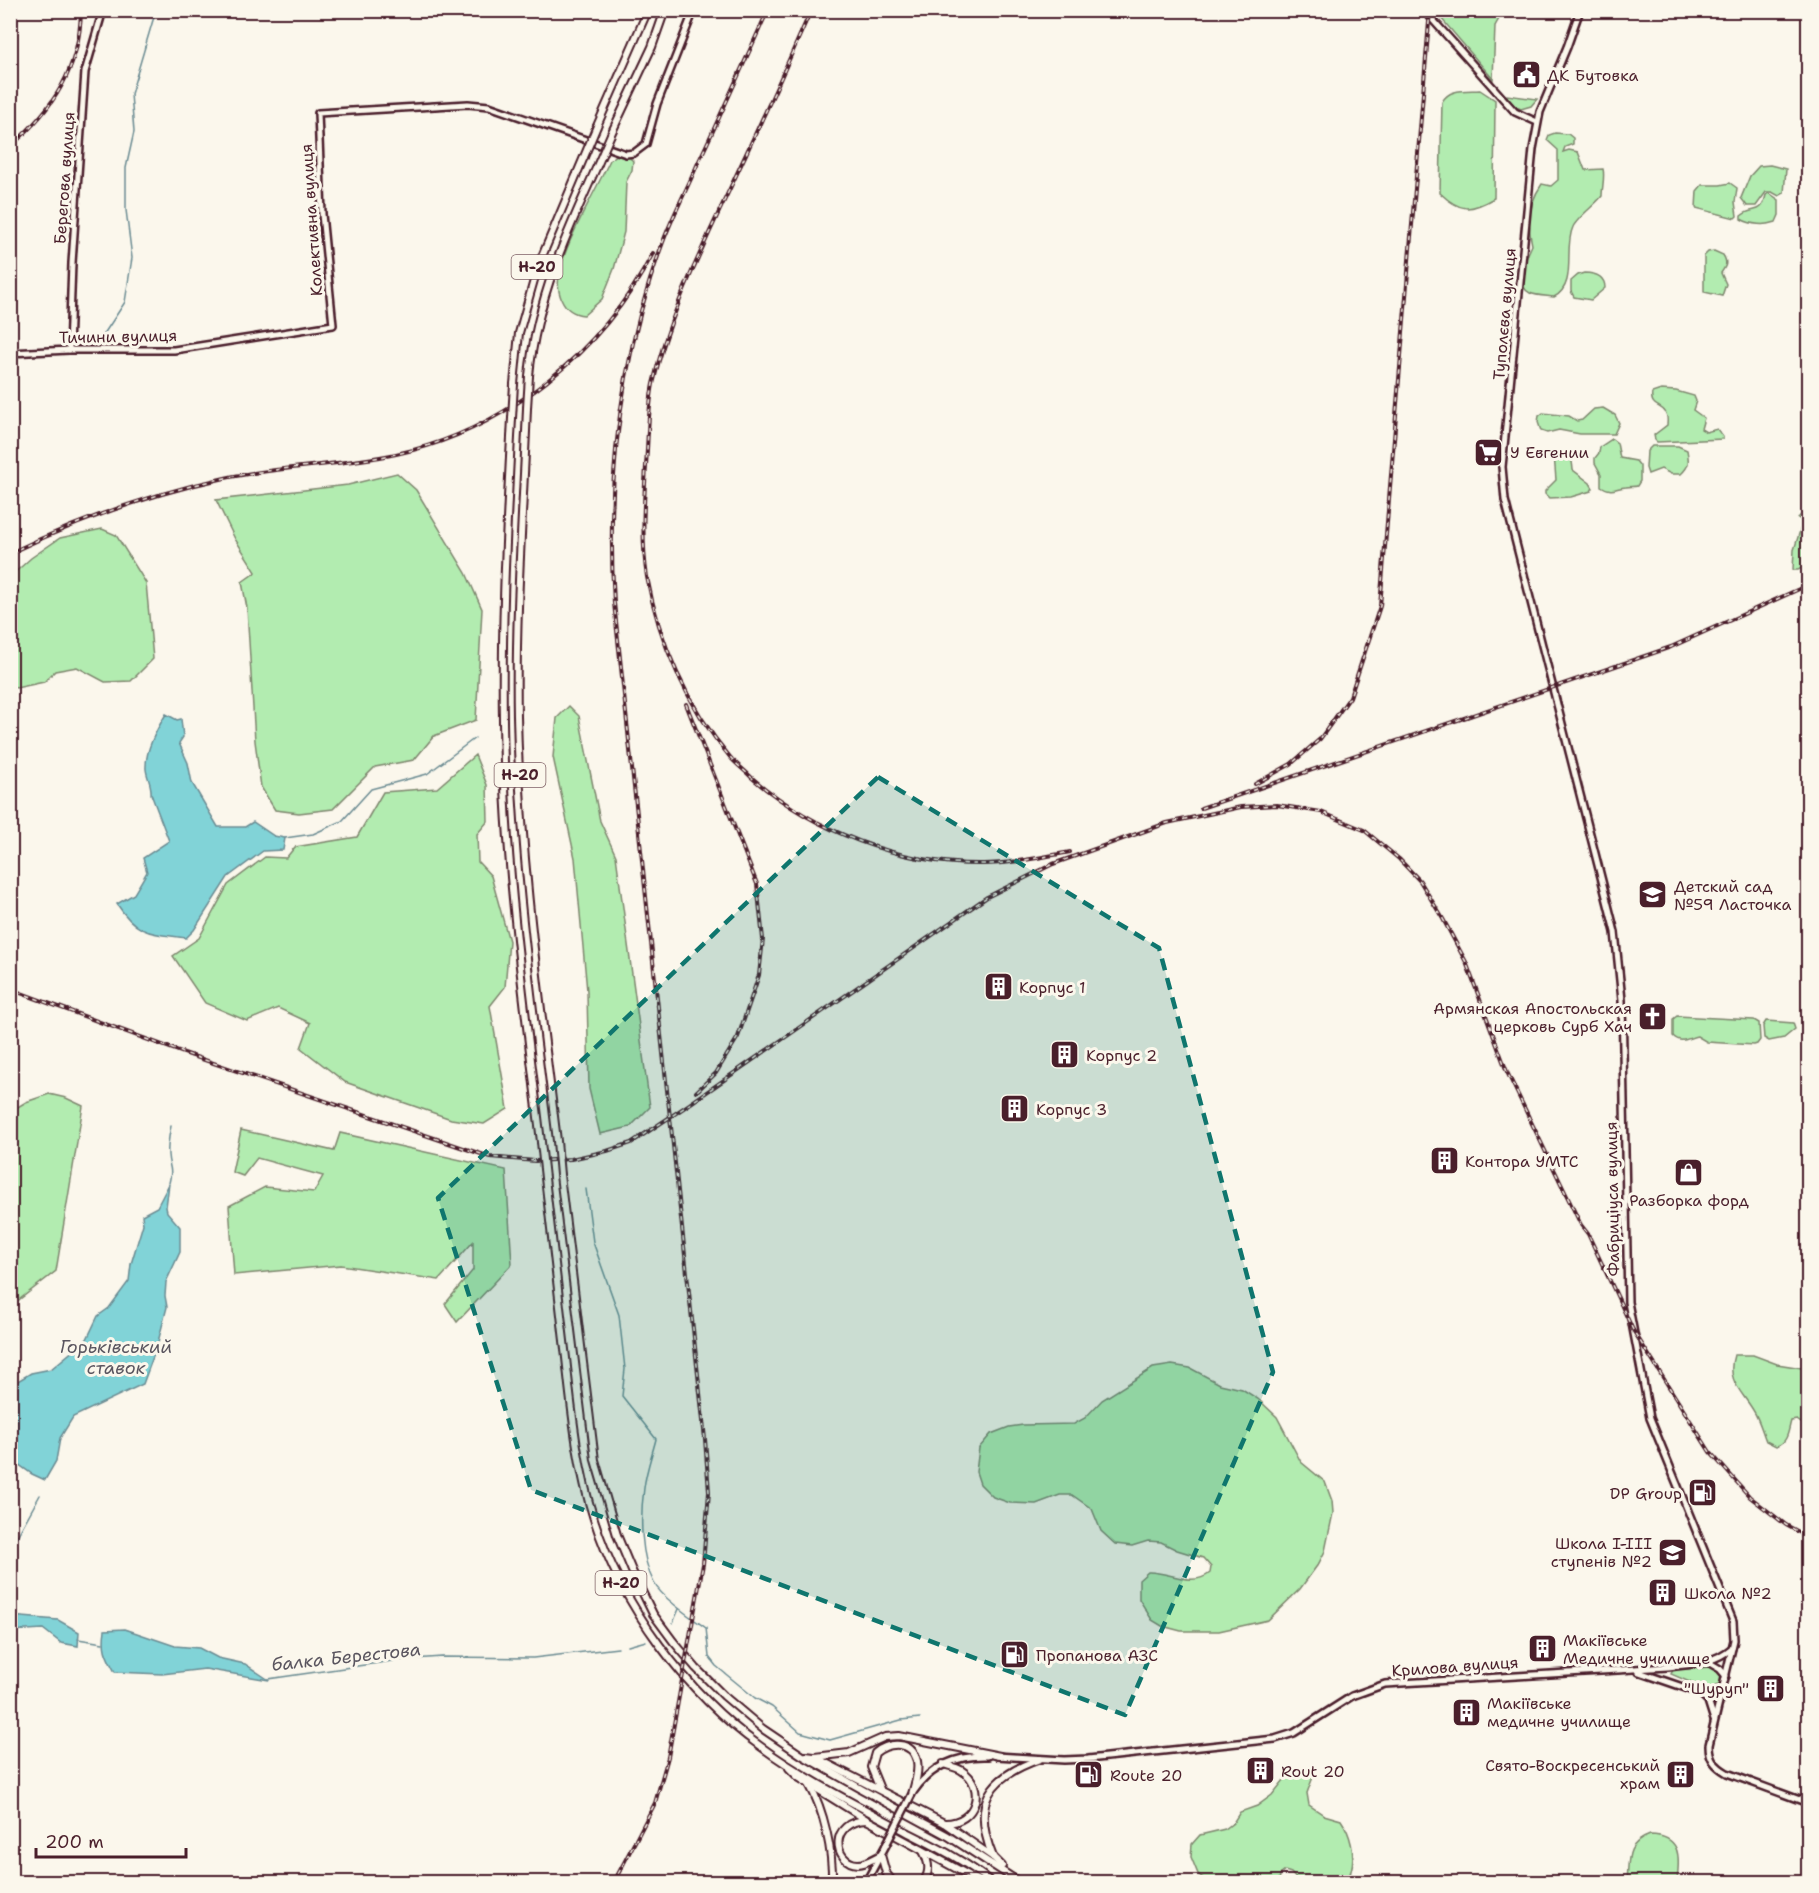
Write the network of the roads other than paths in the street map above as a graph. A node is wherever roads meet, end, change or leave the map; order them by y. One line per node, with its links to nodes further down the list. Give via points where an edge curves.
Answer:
1 (104, 10): 9 (main road, Берегова вулиця, via 85,72)
2 (648, 10): 13 (main road, Н-20, bridge, via 548,238 519,333 503,636 504,764 514,903 572,1413)
3 (665, 10): 12 (main road, Н-20, bridge, via 564,241 536,329 527,408 518,624 518,737 527,879 590,1433)
4 (694, 10): 8 (main road, Колективна вулиця, via 657,104 646,144 634,153 626,154 489,106 318,113 322,214)
5 (1424, 10): 7 (main road, via 1515,112)
6 (1580, 10): 7 (main road, Туполєва вулиця)
7 (1537, 122): 11 (main road, Туполєва вулиця, via 1502,467 1505,500)
8 (333, 325): 9 (main road, Тичини вулиця, via 174,350)
9 (69, 350): 10 (main road, Тичини вулиця)
10 (10, 353)
11 (1547, 664): 14 (main road, Фабриціуса вулиця, via 1615,932 1622,1000 1628,1302 1648,1409 1733,1621)
12 (609, 1513): 13 (main road); 23 (main road, Н-20, via 643,1596 661,1626 724,1696)
13 (594, 1518): 27 (main road, Н-20, via 627,1595 659,1644 735,1727)
14 (1732, 1648): 15 (main road); 18 (main road, Фабриціуса вулиця)
15 (1708, 1662): 16 (main road); 18 (main road)
16 (1668, 1667): 17 (main road); 19 (main road)
17 (1635, 1670): 19 (main road); 26 (main road, Крилова вулиця, via 1385,1684 1352,1696 1294,1733 1275,1739 1111,1757)
18 (1726, 1676): 20 (main road, Фабриціуса вулиця)
19 (1666, 1681): 21 (main road)
20 (1723, 1688): 21 (main road); 22 (main road, Фабриціуса вулиця)
21 (1700, 1694): 22 (main road, via 1708,1701)
22 (1714, 1722): 32 (main road, Фабриціуса вулиця, via 1709,1755 1717,1767)
23 (803, 1756): 25 (main road); 38 (main road, Н-20, via 948,1836)
24 (1000, 1756): 25 (main road, via 900,1736 885,1737 849,1753); 26 (main road, Крилова вулиця); 28 (main road, Крилова вулиця, via 962,1757)
25 (814, 1757): 30 (main road)
26 (1040, 1760): 37 (main road, via 1004,1776 988,1796 983,1823)
27 (783, 1762): 29 (main road, via 798,1778); 44 (main road, Н-20)
28 (943, 1764): 31 (main road, via 923,1778); 34 (main road, via 966,1774 975,1797 965,1819)
29 (809, 1783): 33 (main road); 39 (main road, via 822,1817)
30 (881, 1790): 31 (main road, via 871,1767 875,1753 887,1745 901,1744 913,1752 916,1760); 34 (main road)
31 (912, 1794): 36 (main road, bridge)
32 (1809, 1803)
33 (867, 1820): 35 (main road); 36 (main road, via 851,1823 841,1831 840,1850 858,1864)
34 (944, 1823): 37 (main road)
35 (923, 1851): 42 (main road, via 928,1865); 43 (main road)
36 (881, 1855): 40 (main road); 41 (main road)
37 (993, 1857): 38 (main road)
38 (1013, 1878): 45 (main road, Н-20)
39 (832, 1882)
40 (866, 1882)
41 (893, 1882)
42 (923, 1882)
43 (981, 1882)
44 (991, 1882)
45 (1019, 1882)

